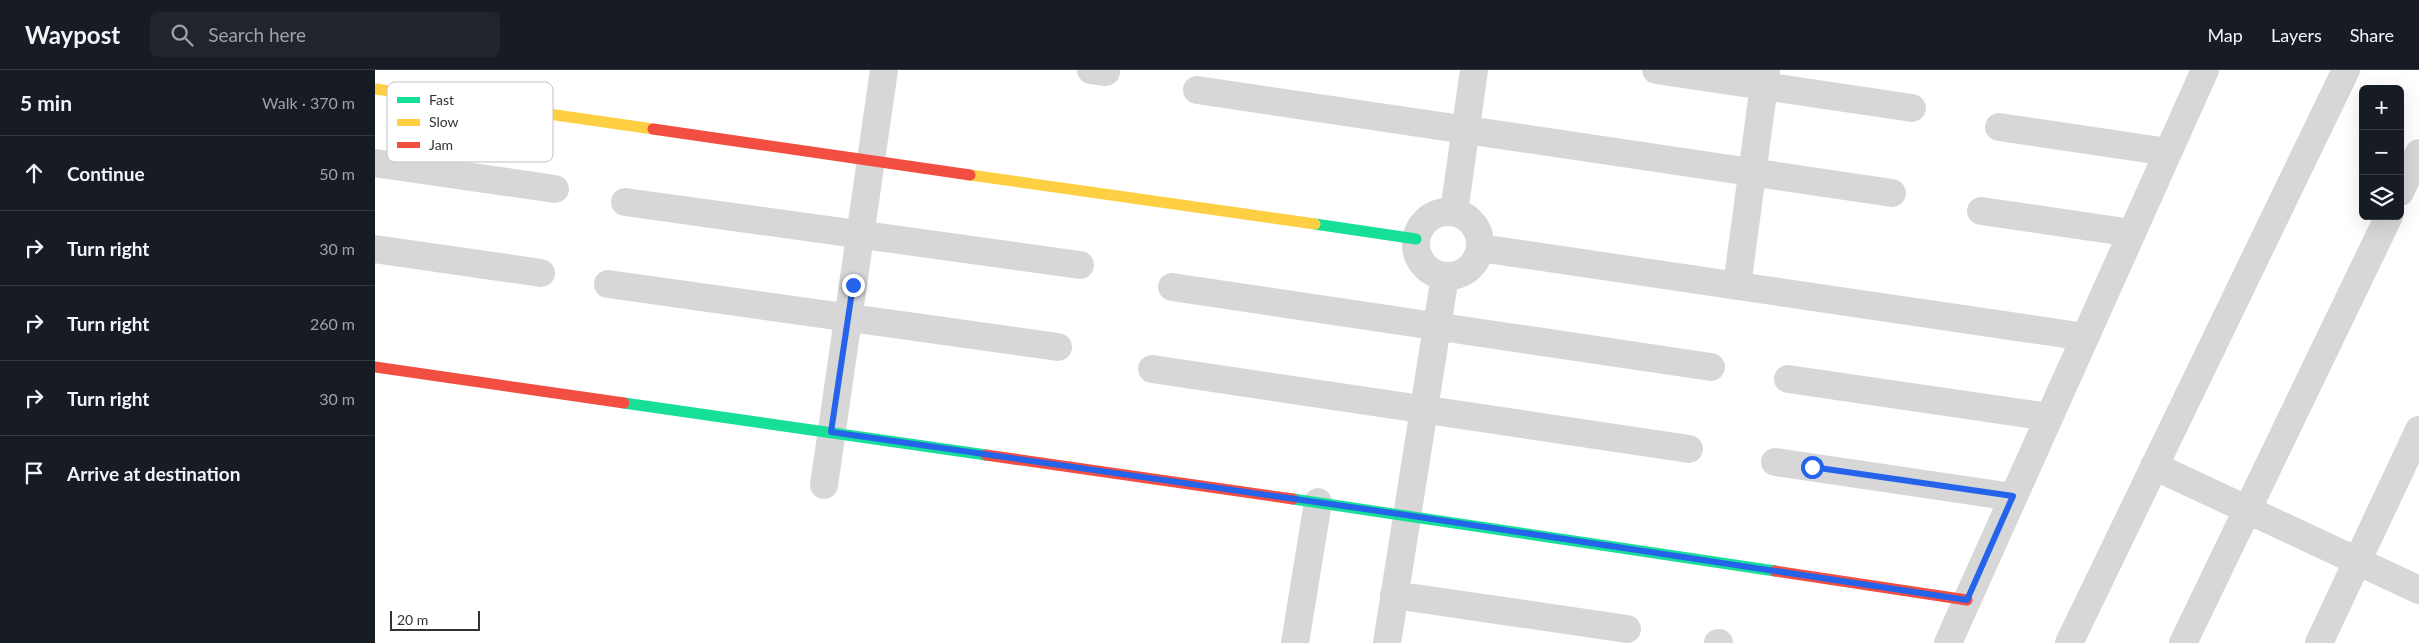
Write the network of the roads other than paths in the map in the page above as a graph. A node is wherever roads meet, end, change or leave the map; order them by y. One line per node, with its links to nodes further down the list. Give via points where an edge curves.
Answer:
1 (884, 70): 14 (street)
2 (1475, 70): 11 (street)
3 (1656, 70): 6 (street)
4 (2205, 70): 12 (street)
5 (2346, 70): 49 (street)
6 (1765, 78): 8 (street); 16 (street)
7 (1197, 90): 11 (street)
8 (1912, 108)
9 (553, 114): 14 (street)
10 (1999, 127): 12 (street)
11 (1466, 130): 16 (street); 22 (street)
12 (2168, 152): 24 (street)
13 (2419, 153): 17 (street)
14 (871, 160): 25 (street); 26 (street)
15 (375, 163): 18 (street)
16 (1753, 173): 19 (street); 33 (street)
17 (2404, 184)
18 (555, 189)
19 (1892, 194)
20 (625, 202): 25 (street)
21 (1981, 211): 24 (street)
22 (1454, 212): 26 (street, via 1434,215 1425,221); 27 (street, via 1471,222 1480,239)
23 (2387, 220): 53 (street)
24 (2131, 233): 37 (street)
25 (861, 235): 29 (street); 35 (street)
26 (1416, 239): 31 (street, via 1420,259 1426,268)
27 (1480, 248): 31 (street, via 1467,269); 33 (street)
28 (375, 249): 30 (street)
29 (1080, 265)
30 (541, 273)
31 (1445, 276): 36 (street)
32 (608, 284): 35 (street)
33 (1737, 286): 37 (street)
34 (1172, 287): 36 (street)
35 (848, 318): 38 (street); 46 (street)
36 (1436, 326): 39 (street); 43 (street)
37 (2085, 336): 44 (street)
38 (1058, 347)
39 (1711, 367)
40 (375, 368): 46 (street)
41 (1152, 369): 43 (street)
42 (1788, 379): 44 (street)
43 (1423, 410): 47 (street); 54 (street)
44 (2049, 417): 51 (street)
45 (2419, 430): 55 (street)
46 (831, 432): 50 (street); 52 (street)
47 (1689, 449)
48 (1775, 462): 51 (street)
49 (2153, 466): 53 (street); 63 (street)
50 (824, 485)
51 (2013, 496): 58 (street)
52 (1318, 502): 54 (street); 60 (street)
53 (2247, 509): 55 (street); 64 (street)
54 (1406, 515): 57 (street); 58 (street)
55 (2357, 561): 56 (street); 65 (street)
56 (2419, 590)
57 (1394, 595): 59 (street); 61 (street)
58 (1967, 600): 62 (street)
59 (1627, 629)
60 (1295, 643)
61 (1387, 643)
62 (1948, 643)
63 (2069, 643)
64 (2183, 643)
65 (2319, 643)

